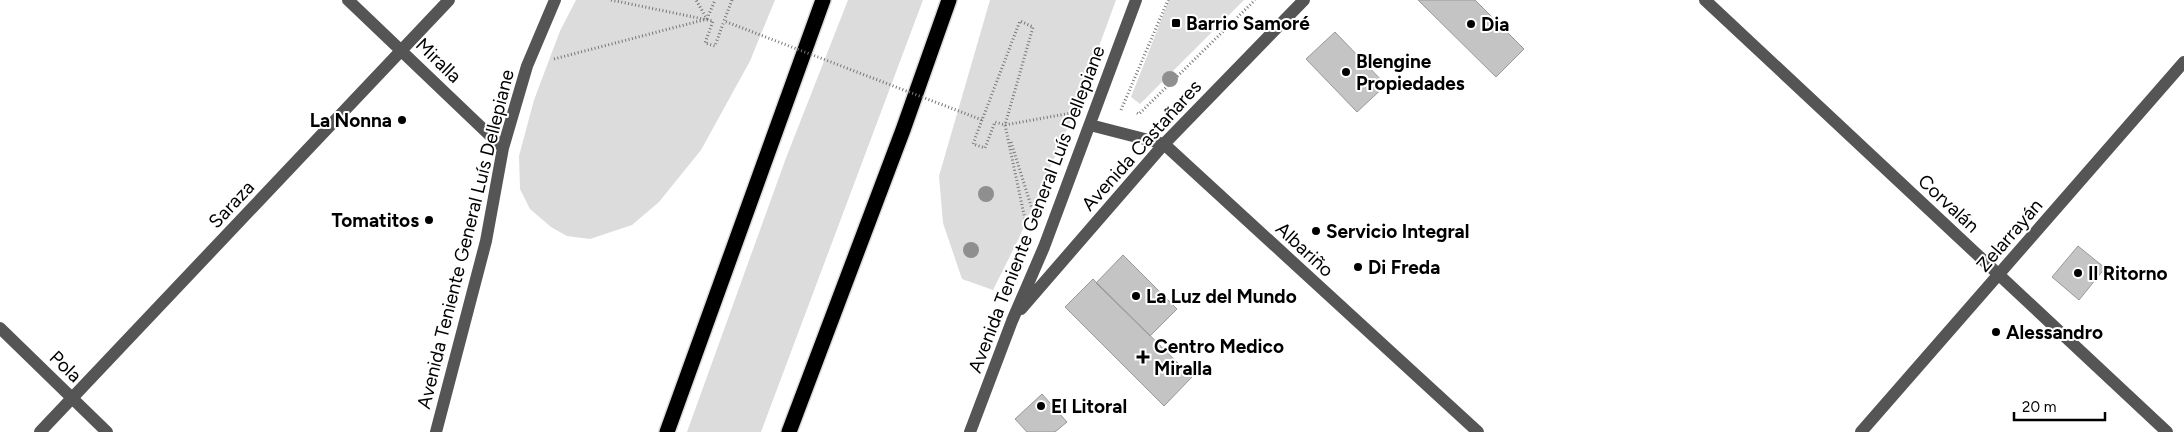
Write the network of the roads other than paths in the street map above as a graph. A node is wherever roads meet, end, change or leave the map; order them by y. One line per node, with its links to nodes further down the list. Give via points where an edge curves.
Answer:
1 (348, 0): 9 (street, Miralla)
2 (449, 0): 9 (street, Saraza)
3 (555, 0): 13 (street, Avenida Teniente General Luís Dellepiane, via 527,66)
4 (823, 0): 21 (highway)
5 (949, 0): 22 (highway)
6 (1136, 0): 11 (street, Avenida Teniente General Luís Dellepiane)
7 (1304, 0): 12 (street, Avenida Castañares)
8 (1706, 0): 14 (street, Corvalán)
9 (402, 50): 13 (street, Miralla); 17 (street, Saraza)
10 (2184, 62): 14 (street, Zelarrayán)
11 (1090, 125): 12 (street, Albariño); 15 (street, Avenida Teniente General Luís Dellepiane)
12 (1164, 144): 15 (street, Avenida Castañares); 24 (street, Albariño)
13 (503, 148): 20 (street, Avenida Teniente General Luís Dellepiane, via 486,241)
14 (1998, 276): 25 (street, Zelarrayán); 26 (street, Corvalán)
15 (1012, 321): 23 (street, Avenida Teniente General Luís Dellepiane)
16 (0, 328): 17 (street, Pola)
17 (72, 398): 18 (street, Saraza); 19 (street, Pola)
18 (40, 432)
19 (107, 432)
20 (436, 432)
21 (668, 432)
22 (789, 432)
23 (970, 432)
24 (1478, 432)
25 (1861, 432)
26 (2168, 432)

